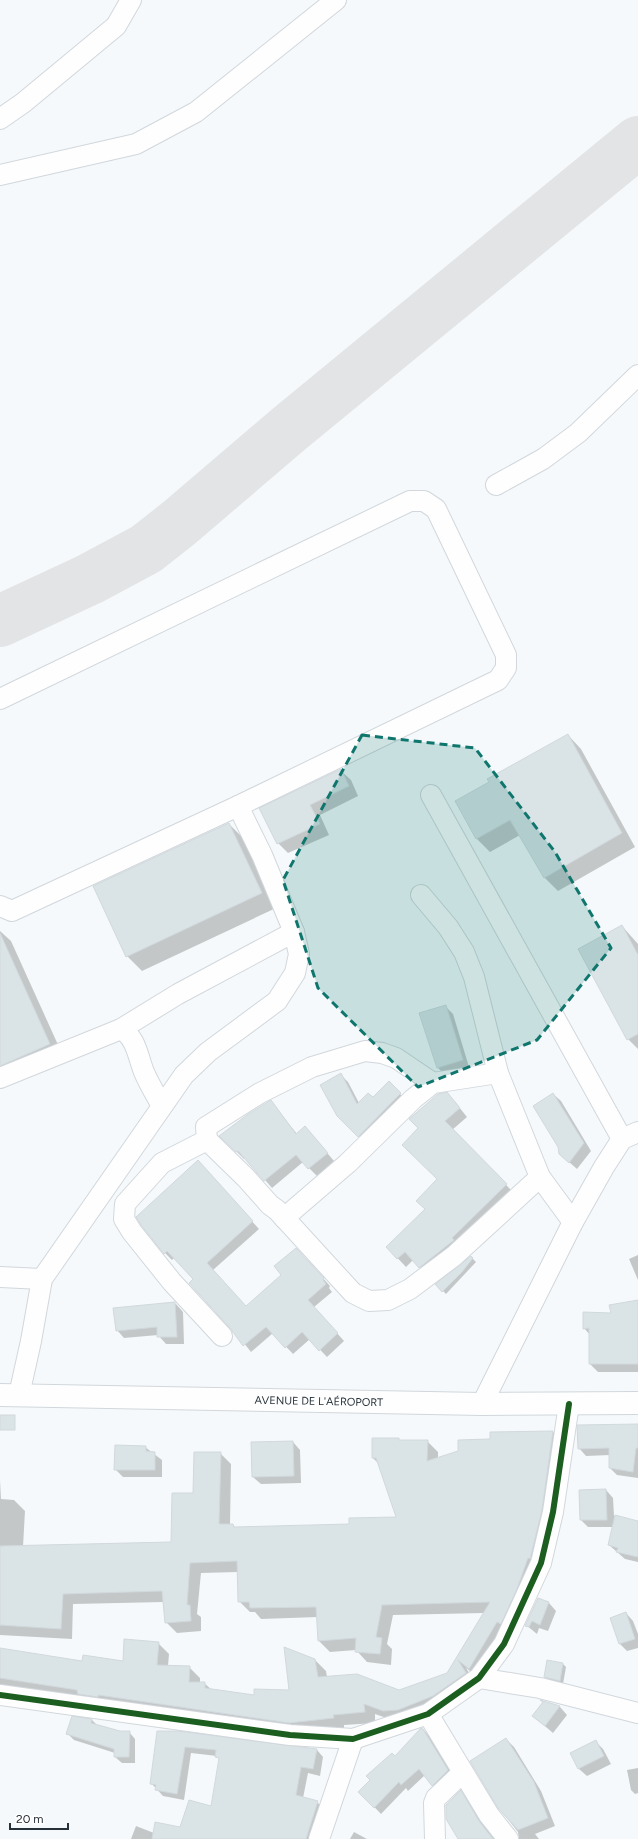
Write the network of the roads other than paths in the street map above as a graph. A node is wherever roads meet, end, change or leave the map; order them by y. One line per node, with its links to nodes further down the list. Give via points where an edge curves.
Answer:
1 (131, 0): 3 (street, via 116,26)
2 (336, 0): 4 (street, via 196,112 136,144)
3 (0, 119)
4 (0, 176)
5 (638, 375): 6 (street, via 578,433 543,459)
6 (496, 485)
7 (0, 699): 9 (street, via 410,501 424,501 436,509 506,655 506,668 498,680)
8 (431, 795): 18 (street)
9 (238, 806): 11 (street); 12 (street, via 262,855)
10 (420, 895): 14 (street, via 448,927 464,952 474,977)
11 (6, 908)
12 (294, 932): 13 (street, via 178,994); 17 (street, via 299,954 295,973 277,1001 208,1052 184,1075)
13 (121, 1028): 15 (street); 17 (street, via 128,1032)
14 (498, 1073): 16 (street); 20 (street)
15 (0, 1078)
16 (433, 1083): 19 (street, via 396,1058 365,1050 312,1067 260,1093 206,1127); 21 (street, via 348,1163)
17 (162, 1106): 24 (street)
18 (630, 1135): 22 (street)
19 (207, 1140): 21 (street); 25 (street, via 162,1164 125,1204 124,1219 159,1265)
20 (540, 1177): 21 (street, via 454,1256 410,1289 388,1300 369,1301 353,1293); 22 (street)
21 (284, 1218)
22 (573, 1222): 28 (street)
23 (0, 1277): 24 (street)
24 (42, 1279): 26 (street, via 31,1341)
25 (222, 1336)
26 (9, 1395): 28 (highway, AVENUE DE L'AÉROPORT)
27 (638, 1403): 29 (highway, AVENUE DE L'AÉROPORT)
28 (482, 1404): 29 (highway, AVENUE DE L'AÉROPORT)
29 (569, 1404): 30 (street, via 553,1512 541,1563 504,1644)
30 (479, 1678): 32 (street, via 540,1688); 33 (street)
31 (0, 1695): 34 (street, via 290,1735)
32 (638, 1713)
33 (428, 1714): 34 (street); 35 (street)
34 (353, 1739): 36 (street)
35 (462, 1773): 37 (street, via 436,1798); 38 (street, via 489,1816)
36 (319, 1839)
37 (435, 1839)
38 (508, 1839)

